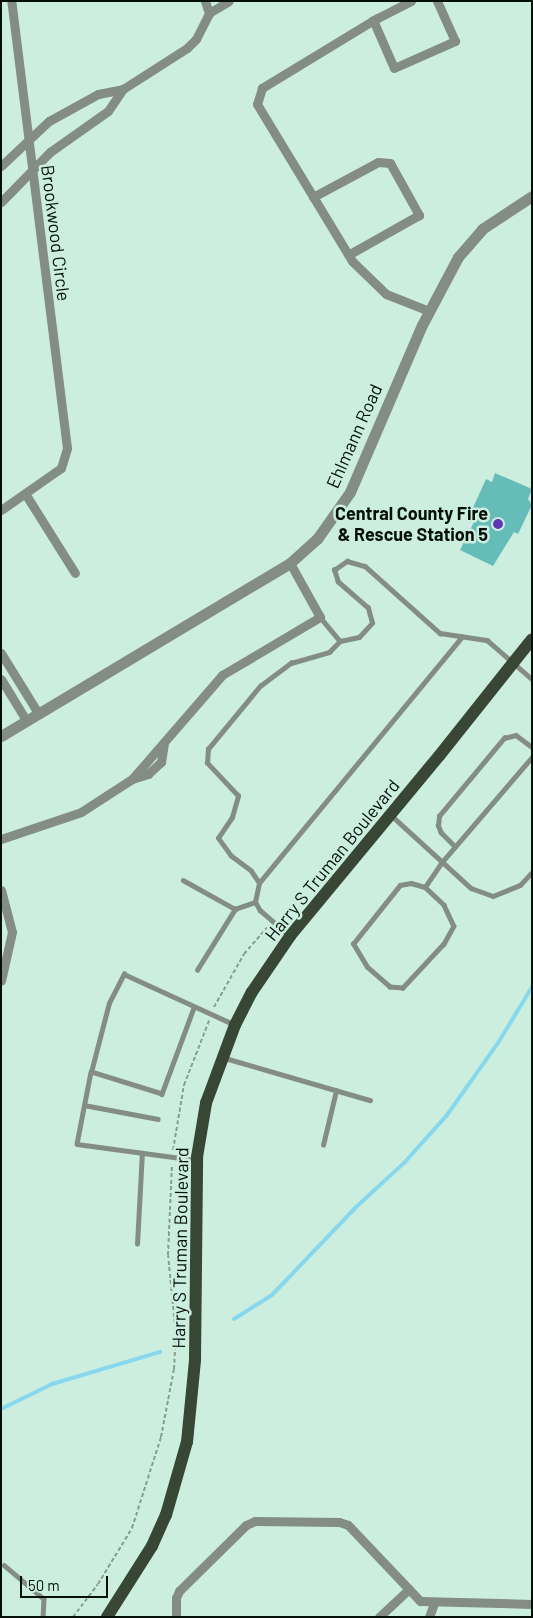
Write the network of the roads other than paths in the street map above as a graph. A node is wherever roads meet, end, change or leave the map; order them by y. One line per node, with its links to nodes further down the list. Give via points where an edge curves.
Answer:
1 (12, 1): 9 (street, Brookwood Circle)
2 (204, 1): 6 (street)
3 (229, 1): 6 (street)
4 (411, 1): 7 (street)
5 (437, 1): 7 (street, via 455,41 394,68)
6 (209, 13): 8 (street, via 187,48)
7 (373, 20): 13 (street, via 262,88 258,95 257,104)
8 (123, 89): 9 (street, via 98,94 49,121); 11 (street, via 108,111 50,152)
9 (29, 140): 10 (street); 11 (street, Brookwood Circle)
10 (1, 166)
11 (32, 170): 14 (street); 17 (street, Brookwood Circle, via 67,448 61,468)
12 (532, 196): 16 (street, Ehlmann Road, via 482,229 458,257)
13 (313, 197): 15 (street); 15 (street, via 378,162 390,163 419,214)
14 (1, 202)
15 (348, 255): 16 (street, via 386,294)
16 (429, 312): 19 (street, Ehlmann Road, via 350,492 333,520)
17 (26, 495): 18 (street); 20 (street)
18 (1, 510)
19 (290, 563): 21 (street); 29 (street, Ehlmann Road)
20 (75, 573)
21 (320, 617): 24 (lane); 35 (street, via 222,675 132,779 82,812)
22 (462, 637): 24 (lane, via 440,633 365,566 347,561 334,570 338,582 368,608 372,623 359,637); 26 (lane, via 487,640); 40 (lane)
23 (532, 639): 26 (main road, Harry S Truman Boulevard)
24 (340, 641): 40 (lane, via 329,652 291,663 260,686 208,749 207,763 238,796 232,818 218,838 231,856 251,871)
25 (1, 653): 29 (street)
26 (513, 663): 28 (lane); 34 (main road, Harry S Truman Boulevard)
27 (1, 679): 30 (street)
28 (532, 679)
29 (38, 713): 30 (street, Ehlmann Road)
30 (26, 720): 31 (street, Ehlmann Road)
31 (1, 736)
32 (532, 747): 36 (lane, via 516,735 504,738 439,816 441,833)
33 (532, 757): 36 (lane)
34 (392, 815): 37 (lane); 45 (main road, Harry S Truman Boulevard)
35 (1, 839)
36 (455, 847): 37 (lane)
37 (442, 862): 38 (lane, via 471,888 493,896 520,885); 41 (lane)
38 (532, 872)
39 (183, 880): 44 (lane)
40 (258, 883): 43 (lane)
41 (425, 887): 41 (lane, via 411,883 400,886 353,944 367,967 390,987 403,988 444,944 454,926 444,905)
42 (1, 890): 47 (street, via 12,932)
43 (255, 902): 44 (lane); 45 (lane, via 272,922)
44 (235, 909): 46 (lane)
45 (290, 936): 49 (main road, Harry S Truman Boulevard, via 252,992)
46 (197, 970)
47 (1, 981)
48 (194, 1008): 49 (lane); 51 (lane, via 162,1094); 51 (lane, via 169,992 124,974 109,1003)
49 (235, 1025): 50 (main road, Harry S Truman Boulevard)
50 (222, 1057): 52 (lane); 58 (main road, Harry S Truman Boulevard, via 206,1103)
51 (91, 1072): 54 (lane)
52 (336, 1091): 53 (lane); 56 (lane)
53 (370, 1100)
54 (84, 1105): 55 (lane); 57 (lane, via 77,1144)
55 (158, 1119)
56 (324, 1145)
57 (142, 1153): 58 (lane); 59 (lane)
58 (196, 1160): 65 (main road, Harry S Truman Boulevard, via 196,1360 187,1442 166,1515 152,1546)
59 (137, 1244)
60 (4, 1564): 64 (lane, via 44,1599)
61 (409, 1589): 62 (street, via 420,1601); 66 (street, via 348,1525 340,1522 255,1521 246,1525 179,1591); 67 (street)
62 (434, 1603): 63 (street); 68 (street)
63 (532, 1604)
64 (42, 1617)
65 (108, 1617)
66 (176, 1617)
67 (379, 1617)
68 (429, 1617)

